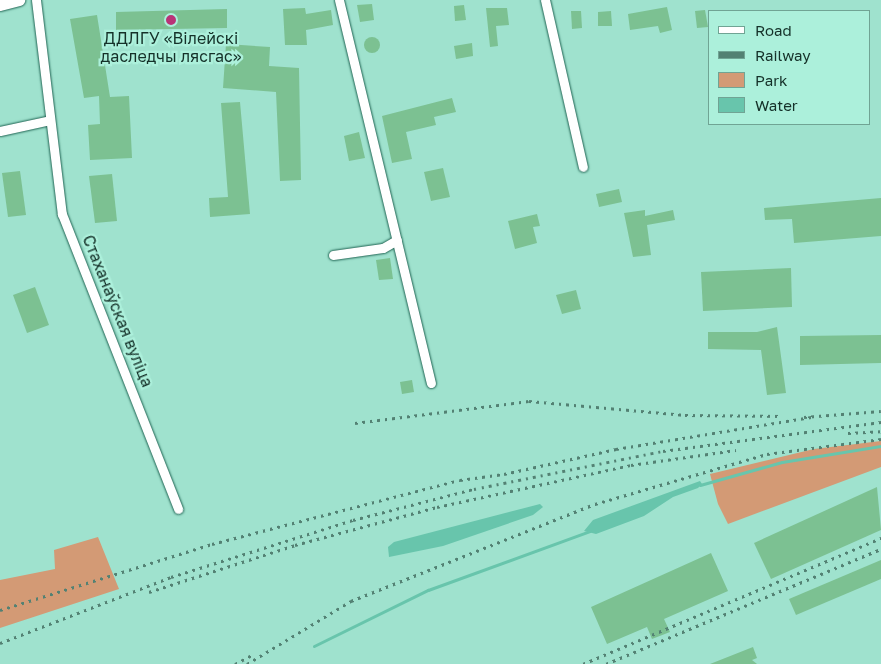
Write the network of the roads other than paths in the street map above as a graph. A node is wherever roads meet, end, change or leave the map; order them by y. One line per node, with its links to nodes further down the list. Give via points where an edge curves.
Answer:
1 (19, 0): 5 (street)
2 (36, 0): 6 (street, Стаханаўская вуліца)
3 (339, 0): 9 (street)
4 (545, 0): 8 (street)
5 (0, 5)
6 (50, 120): 7 (street); 12 (street, Стаханаўская вуліца, via 62,214)
7 (0, 131)
8 (583, 167)
9 (398, 240): 10 (street, via 383,248); 11 (street)
10 (333, 255)
11 (431, 382)
12 (178, 509)

